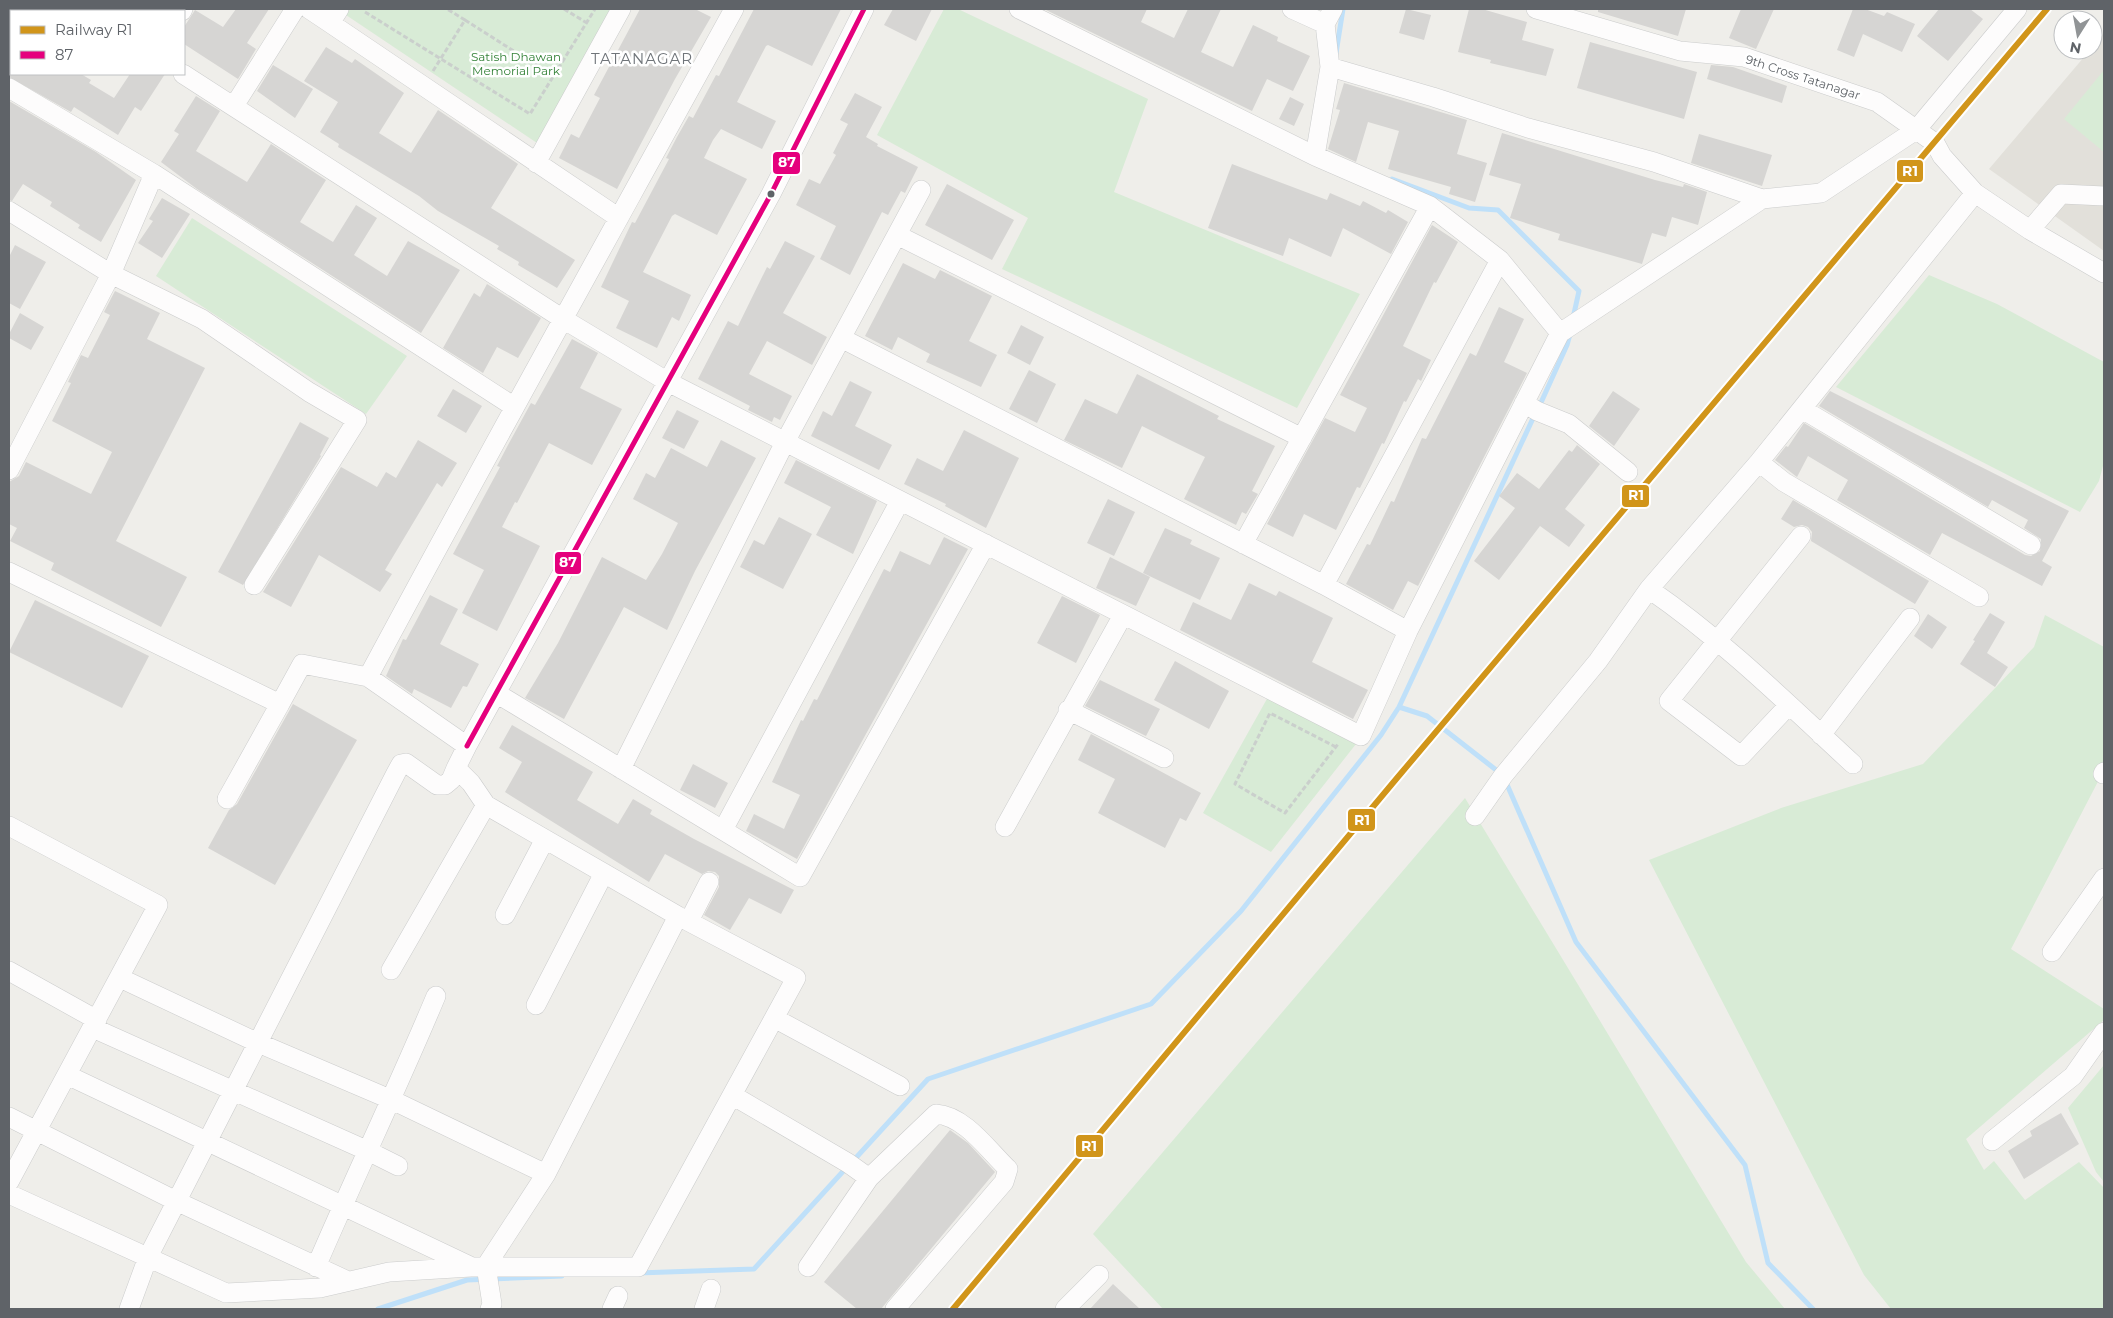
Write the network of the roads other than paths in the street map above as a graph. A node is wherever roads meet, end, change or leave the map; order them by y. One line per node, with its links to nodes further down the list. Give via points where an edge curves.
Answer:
1 (295, 9): 15 (street)
2 (309, 9): 10 (street)
3 (621, 9): 18 (street)
4 (734, 9): 26 (street)
5 (864, 9): 35 (street, via 771,194)
6 (1019, 9): 17 (street)
7 (1292, 9): 11 (street)
8 (1536, 9): 16 (street, 9th Cross Tatanagar, via 1680,51 1744,57 1878,102)
9 (2015, 9): 16 (street)
10 (334, 16): 18 (street, via 424,87)
11 (1329, 16): 12 (street)
12 (1330, 67): 17 (street); 23 (street, via 1528,128 1654,162)
13 (185, 75): 15 (street)
14 (9, 88): 19 (street)
15 (234, 106): 32 (street)
16 (1916, 130): 21 (street, 9th Cross Tatanagar, via 1935,143 1942,156); 23 (street, via 1821,193)
17 (1315, 156): 24 (street)
18 (536, 163): 26 (street)
19 (154, 174): 31 (street); 37 (street)
20 (921, 190): 28 (street)
21 (1975, 193): 27 (street, 9th Cross Tatanagar); 38 (street)
22 (2104, 196): 27 (street, via 2061,194)
23 (1762, 199): 33 (street)
24 (1430, 206): 29 (street); 39 (street)
25 (9, 211): 31 (street)
26 (619, 218): 32 (street)
27 (2030, 230): 30 (street, 9th Cross Tatanagar)
28 (896, 235): 34 (street); 39 (street)
29 (1500, 260): 33 (street); 51 (street)
30 (2104, 273)
31 (111, 274): 42 (street); 50 (street, via 357,420)
32 (563, 319): 35 (street); 37 (street)
33 (1562, 332): 36 (street)
34 (841, 338): 40 (street); 47 (street)
35 (668, 382): 40 (street); 59 (street)
36 (1524, 403): 43 (street, via 1569,424); 56 (street)
37 (513, 406): 58 (street)
38 (1802, 408): 41 (street); 48 (street)
39 (1302, 438): 47 (street)
40 (785, 442): 44 (street); 68 (street)
41 (1759, 462): 52 (street); 53 (street, via 1784,482)
42 (9, 470)
43 (1628, 472)
44 (900, 501): 46 (street); 74 (street)
45 (1801, 536): 57 (street)
46 (986, 544): 54 (street); 74 (street, via 800,877)
47 (1243, 544): 51 (street)
48 (2031, 544)
49 (9, 572): 60 (street)
50 (254, 585)
51 (1324, 585): 56 (street)
52 (1649, 589): 57 (street); 71 (street, via 1598,661 1503,776)
53 (1979, 597)
54 (1123, 614): 56 (street, via 1361,736); 62 (street)
55 (1910, 618): 63 (street)
56 (1408, 631)
57 (1718, 642): 61 (street); 61 (street, via 1670,698 1671,702 1741,756)
58 (368, 677): 60 (street, via 302,664); 64 (street)
59 (496, 693): 64 (street); 68 (street)
60 (280, 704): 69 (street)
61 (1789, 706): 63 (street)
62 (1068, 710): 65 (street); 73 (street)
63 (1821, 734): 66 (street)
64 (467, 746): 67 (street)
65 (1164, 758)
66 (1853, 764)
67 (456, 768): 70 (street); 90 (street, via 445,785 437,784 406,763 401,764)
68 (621, 769): 74 (street)
69 (227, 799)
70 (486, 805): 75 (street); 82 (street)
71 (1475, 816)
72 (9, 826): 84 (street, via 158,905)
73 (1004, 828)
74 (723, 830)
75 (545, 839): 76 (street); 79 (street)
76 (604, 873): 80 (street); 86 (street)
77 (2104, 878): 81 (street)
78 (709, 882): 80 (street)
79 (505, 915)
80 (684, 918): 87 (street, via 796,978); 102 (street)
81 (2052, 952)
82 (391, 970)
83 (9, 972): 88 (street)
84 (120, 978): 88 (street); 90 (street)
85 (436, 996): 95 (street)
86 (536, 1005)
87 (774, 1018): 92 (street); 94 (street)
88 (95, 1024): 91 (street); 93 (street)
89 (2104, 1032): 98 (street, via 2073,1076)
90 (256, 1042): 93 (street); 95 (street)
91 (67, 1075): 97 (street); 99 (street)
92 (900, 1086)
93 (232, 1089): 99 (street); 100 (street)
94 (732, 1096): 103 (street); 111 (street, via 638,1267)
95 (392, 1100): 100 (street); 102 (street)
96 (9, 1117): 97 (street)
97 (36, 1132): 104 (street); 106 (street)
98 (1992, 1141)
99 (206, 1142): 106 (street); 107 (street)
100 (368, 1151): 101 (street); 107 (street)
101 (398, 1166)
102 (546, 1174): 111 (street)
103 (869, 1178): 110 (street); 118 (street, via 936,1114 947,1114 960,1122 1008,1169 1004,1182)
104 (9, 1182)
105 (9, 1194): 108 (street)
106 (176, 1201): 108 (street); 109 (street)
107 (342, 1206): 109 (street); 111 (street)
108 (148, 1257): 113 (street, via 226,1293 320,1288); 115 (street)
109 (316, 1267): 113 (street)
110 (808, 1267)
111 (484, 1272): 113 (street, via 389,1272); 116 (street, via 492,1304)
112 (1099, 1275): 119 (street)
113 (348, 1281)
114 (711, 1289): 117 (street)
115 (129, 1309)
116 (490, 1309)
117 (704, 1309)
118 (895, 1309)
119 (1065, 1309)

